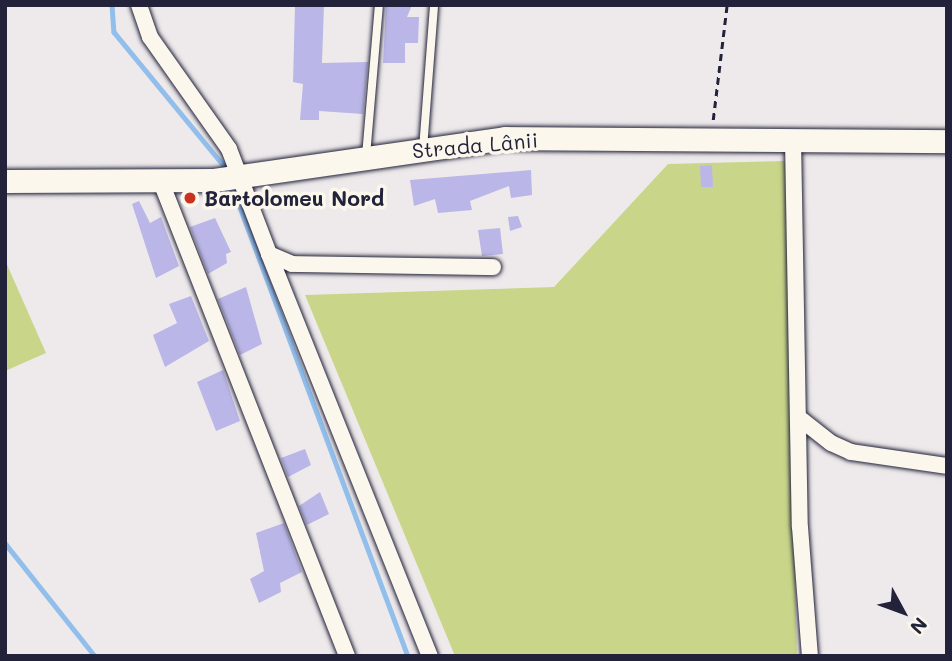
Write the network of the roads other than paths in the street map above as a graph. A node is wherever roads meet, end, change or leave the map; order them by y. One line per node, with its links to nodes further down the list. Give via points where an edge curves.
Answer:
1 (139, 5): 8 (street, via 150,37 210,119)
2 (379, 5): 7 (lane)
3 (434, 5): 6 (lane)
4 (793, 139): 5 (main road, Strada Lânii); 6 (main road, Strada Lânii, via 505,138); 13 (street)
5 (947, 141)
6 (423, 149): 7 (main road, Strada Lânii)
7 (366, 157): 8 (main road, Strada Lânii)
8 (240, 177): 10 (main road, Strada Lânii); 11 (street)
9 (5, 181): 10 (main road, Strada Lânii)
10 (161, 182): 15 (street)
11 (269, 254): 12 (street, via 292,264); 16 (street)
12 (493, 267)
13 (798, 417): 14 (street, via 831,443 851,452); 17 (street, via 800,527)
14 (947, 466)
15 (347, 656)
16 (429, 656)
17 (810, 656)

